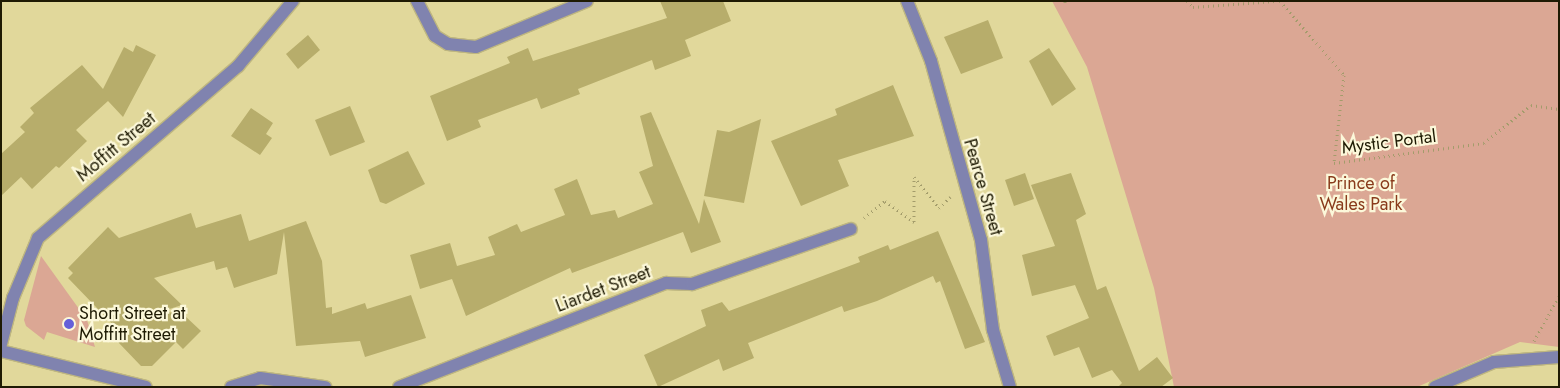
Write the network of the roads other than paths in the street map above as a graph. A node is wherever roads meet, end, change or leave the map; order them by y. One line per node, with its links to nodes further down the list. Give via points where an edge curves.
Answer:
1 (293, 1): 6 (street, Moffitt Street, via 238,66 38,238 13,298)
2 (418, 1): 3 (street, via 435,36 448,44 476,47)
3 (587, 1)
4 (907, 1): 14 (street, Pearce Street, via 931,61 981,240 993,330)
5 (851, 228): 13 (street, Liardet Street, via 692,284 666,283)
6 (1, 344)
7 (1, 351): 9 (street)
8 (1559, 356): 15 (street, via 1494,362)
9 (111, 382): 10 (street)
10 (146, 387)
11 (232, 387): 12 (street, via 260,378)
12 (325, 387)
13 (399, 387)
14 (1010, 387)
15 (1435, 387)

